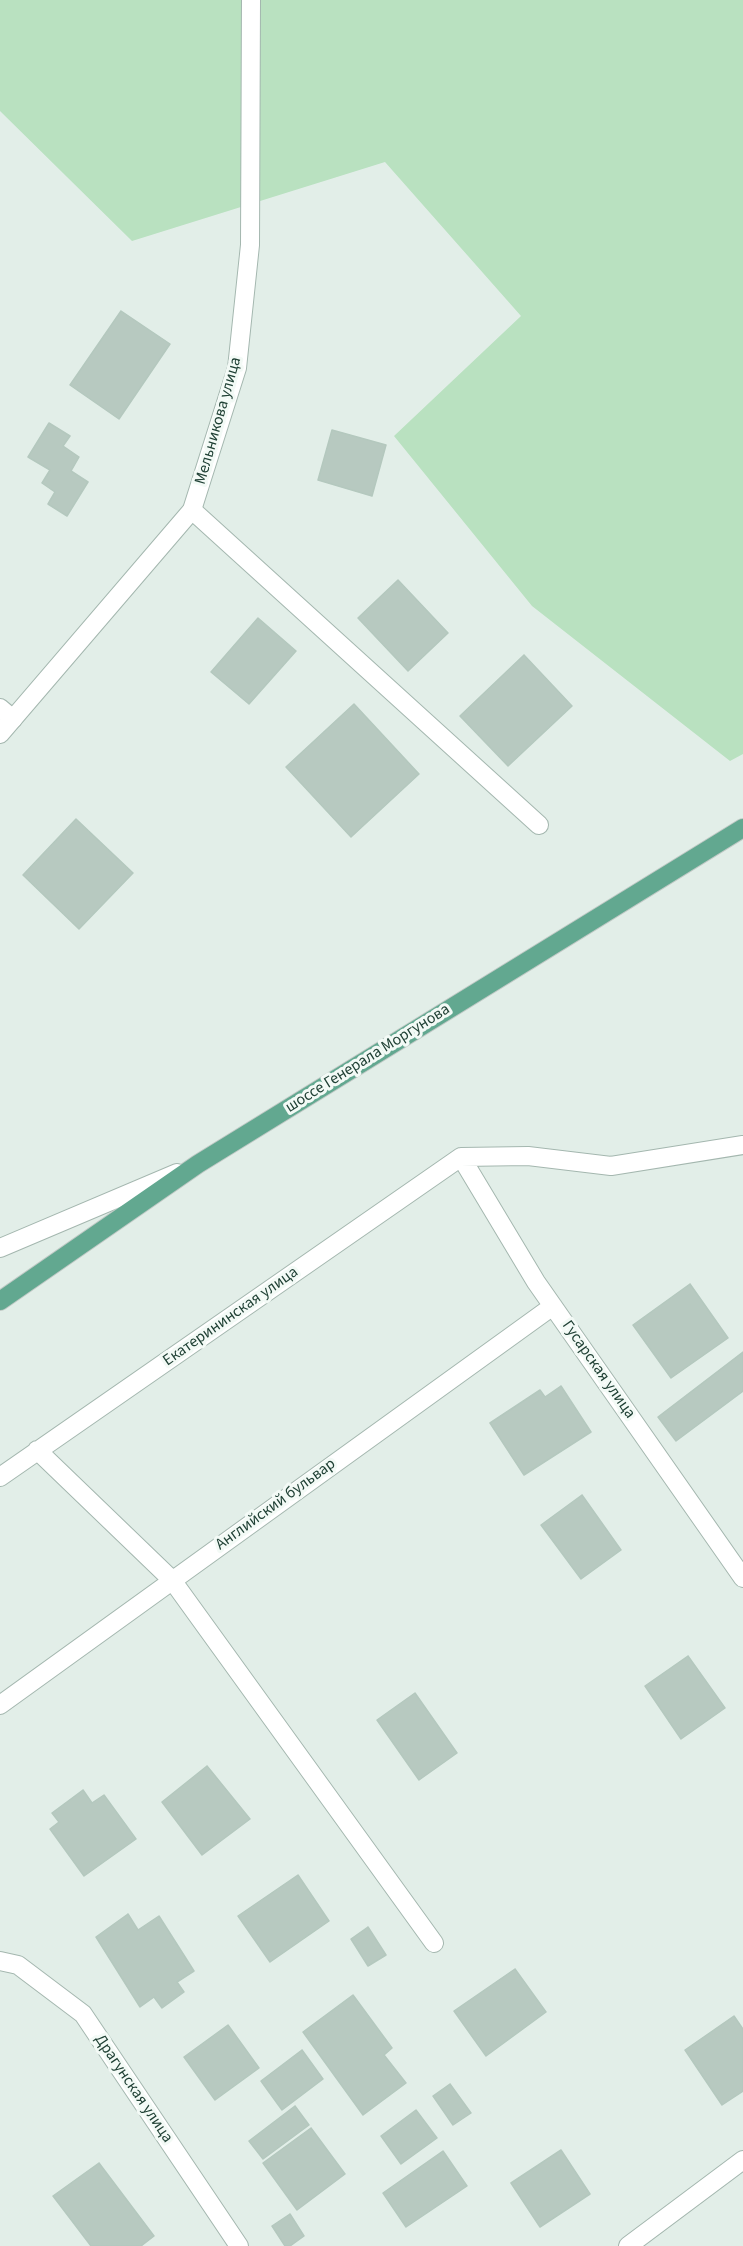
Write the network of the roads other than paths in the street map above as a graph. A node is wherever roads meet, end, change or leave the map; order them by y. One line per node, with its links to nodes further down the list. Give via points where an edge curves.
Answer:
1 (252, 0): 2 (street, Мельникова улица, via 250,245 237,368)
2 (192, 510): 3 (street, Мельникова улица); 5 (street)
3 (6, 714): 4 (street, Мельникова улица)
4 (0, 734)
5 (539, 825)
6 (743, 828): 9 (main road, шоссе Генерала Моргунова)
7 (743, 1145): 8 (street, via 611,1166 528,1156)
8 (461, 1157): 12 (street, Гусарская улица); 13 (street, Екатерининская улица)
9 (198, 1164): 10 (street); 11 (main road, шоссе Генерала Моргунова)
10 (0, 1248)
11 (0, 1301)
12 (553, 1306): 15 (street, Гусарская улица); 16 (street, Английский бульвар)
13 (38, 1450): 14 (street, Екатерининская улица); 16 (street)
14 (0, 1477)
15 (743, 1578)
16 (172, 1580): 17 (street, Английский бульвар); 18 (street)
17 (0, 1705)
18 (434, 1943)
19 (0, 1960): 21 (street, Драгунская улица, via 18,1965 83,2014)
20 (743, 2160): 22 (street)
21 (240, 2246)
22 (628, 2246)

